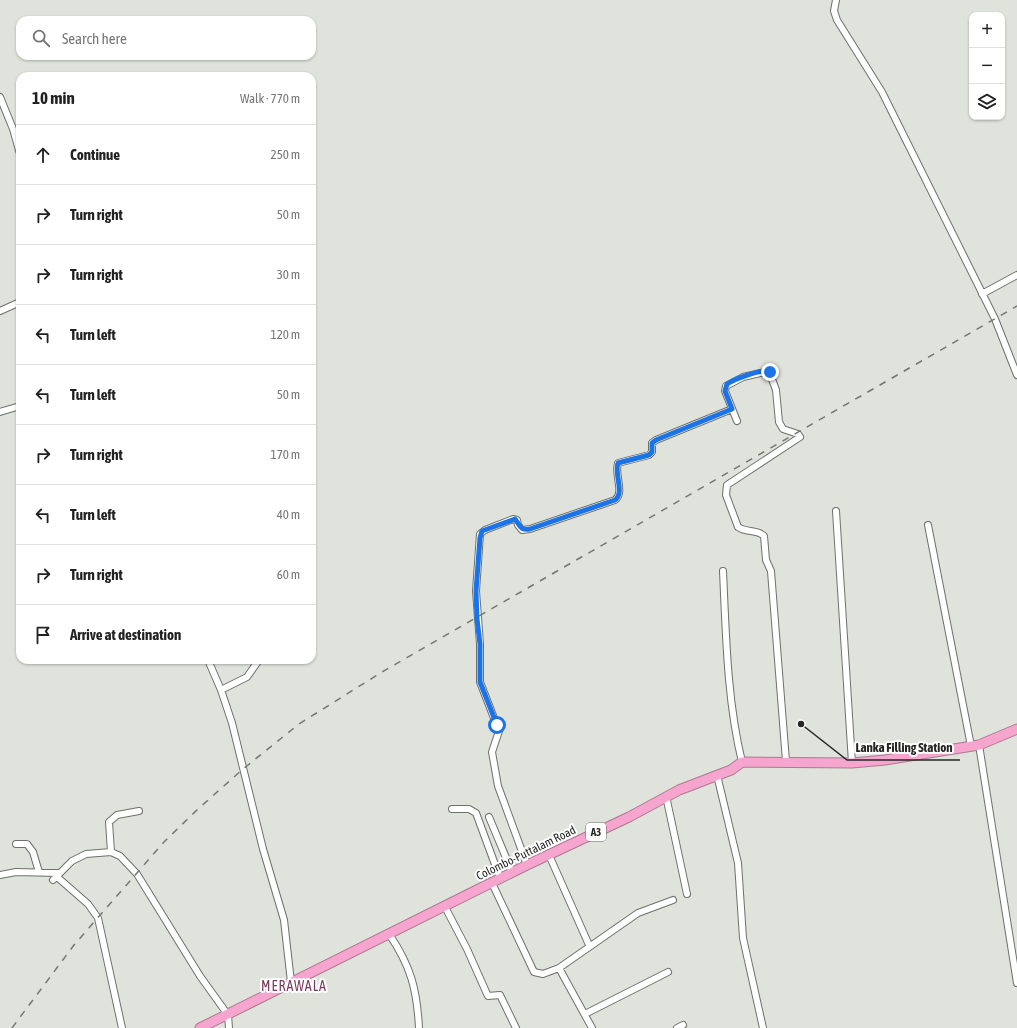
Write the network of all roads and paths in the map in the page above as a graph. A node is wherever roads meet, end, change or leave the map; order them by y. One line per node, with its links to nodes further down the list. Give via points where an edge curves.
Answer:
1 (836, 0): 5 (street, via 834,11 837,20 882,92)
2 (0, 97): 3 (street)
3 (16, 140)
4 (1017, 274): 5 (street)
5 (982, 294): 8 (street, via 995,319)
6 (16, 304): 7 (street)
7 (0, 311)
8 (1017, 375)
9 (16, 407): 11 (street)
10 (732, 409): 12 (street); 21 (street, via 725,391 727,384 769,370 776,390 779,422 783,429 800,437 729,482 726,492 738,527 761,533 765,539 766,560 771,570); 32 (street, via 656,440 652,443 652,452 649,455 618,463 619,494 615,500 530,529 522,530 517,520 513,519 480,534 476,591 480,682 499,732 492,752 498,786 512,830)
11 (0, 412)
12 (737, 421)
13 (836, 511): 23 (street)
14 (928, 524): 20 (street)
15 (723, 572): 22 (street, via 731,692)
16 (210, 664): 18 (street)
17 (256, 664): 18 (street, via 247,677)
18 (221, 690): 46 (street, via 284,920)
19 (1017, 729): 20 (highway, Colombo-Puttalam Road / A3)
20 (975, 746): 23 (highway, Colombo-Puttalam Road / A3, via 927,755); 47 (street)
21 (786, 761): 22 (highway, Colombo-Puttalam Road / A3); 23 (highway, Colombo-Puttalam Road / A3)
22 (742, 762): 24 (highway, Colombo-Puttalam Road / A3, via 731,770)
23 (852, 763)
24 (717, 775): 25 (highway, Colombo-Puttalam Road / A3); 56 (street, via 738,864 743,938)
25 (666, 796): 31 (highway, Colombo-Puttalam Road / A3, via 629,817); 39 (street)
26 (452, 809): 37 (street, via 469,809 476,813)
27 (139, 811): 30 (street, via 117,815 109,822)
28 (489, 817): 34 (street)
29 (16, 844): 33 (street, via 26,844 33,852)
30 (110, 852): 36 (street, via 86,854 72,861); 49 (street, via 120,856 137,874 200,976)
31 (548, 855): 32 (highway, Colombo-Puttalam Road / A3); 43 (street)
32 (527, 865): 34 (highway, Colombo-Puttalam Road / A3)
33 (39, 872): 35 (street); 36 (street)
34 (512, 872): 37 (highway, Colombo-Puttalam Road / A3)
35 (0, 875)
36 (56, 877): 50 (street, via 88,904 98,918)
37 (500, 878): 38 (highway, Colombo-Puttalam Road / A3)
38 (492, 882): 41 (highway, Colombo-Puttalam Road / A3); 44 (street, via 534,972 543,974)
39 (687, 894)
40 (672, 900): 43 (street, via 638,913)
41 (445, 906): 42 (highway, Colombo-Puttalam Road / A3); 54 (street, via 488,996 500,995)
42 (389, 934): 46 (highway, Colombo-Puttalam Road / A3); 53 (street, via 413,978)
43 (589, 945): 44 (street)
44 (559, 968): 48 (street)
45 (668, 972): 48 (street)
46 (290, 982): 49 (highway, Colombo-Puttalam Road / A3)
47 (1017, 984)
48 (585, 1014): 55 (street)
49 (228, 1015): 51 (highway, Colombo-Puttalam Road / A3); 52 (street)
50 (122, 1028)
51 (200, 1028)
52 (229, 1028)
53 (419, 1028)
54 (516, 1028)
55 (592, 1028)
56 (763, 1028)

